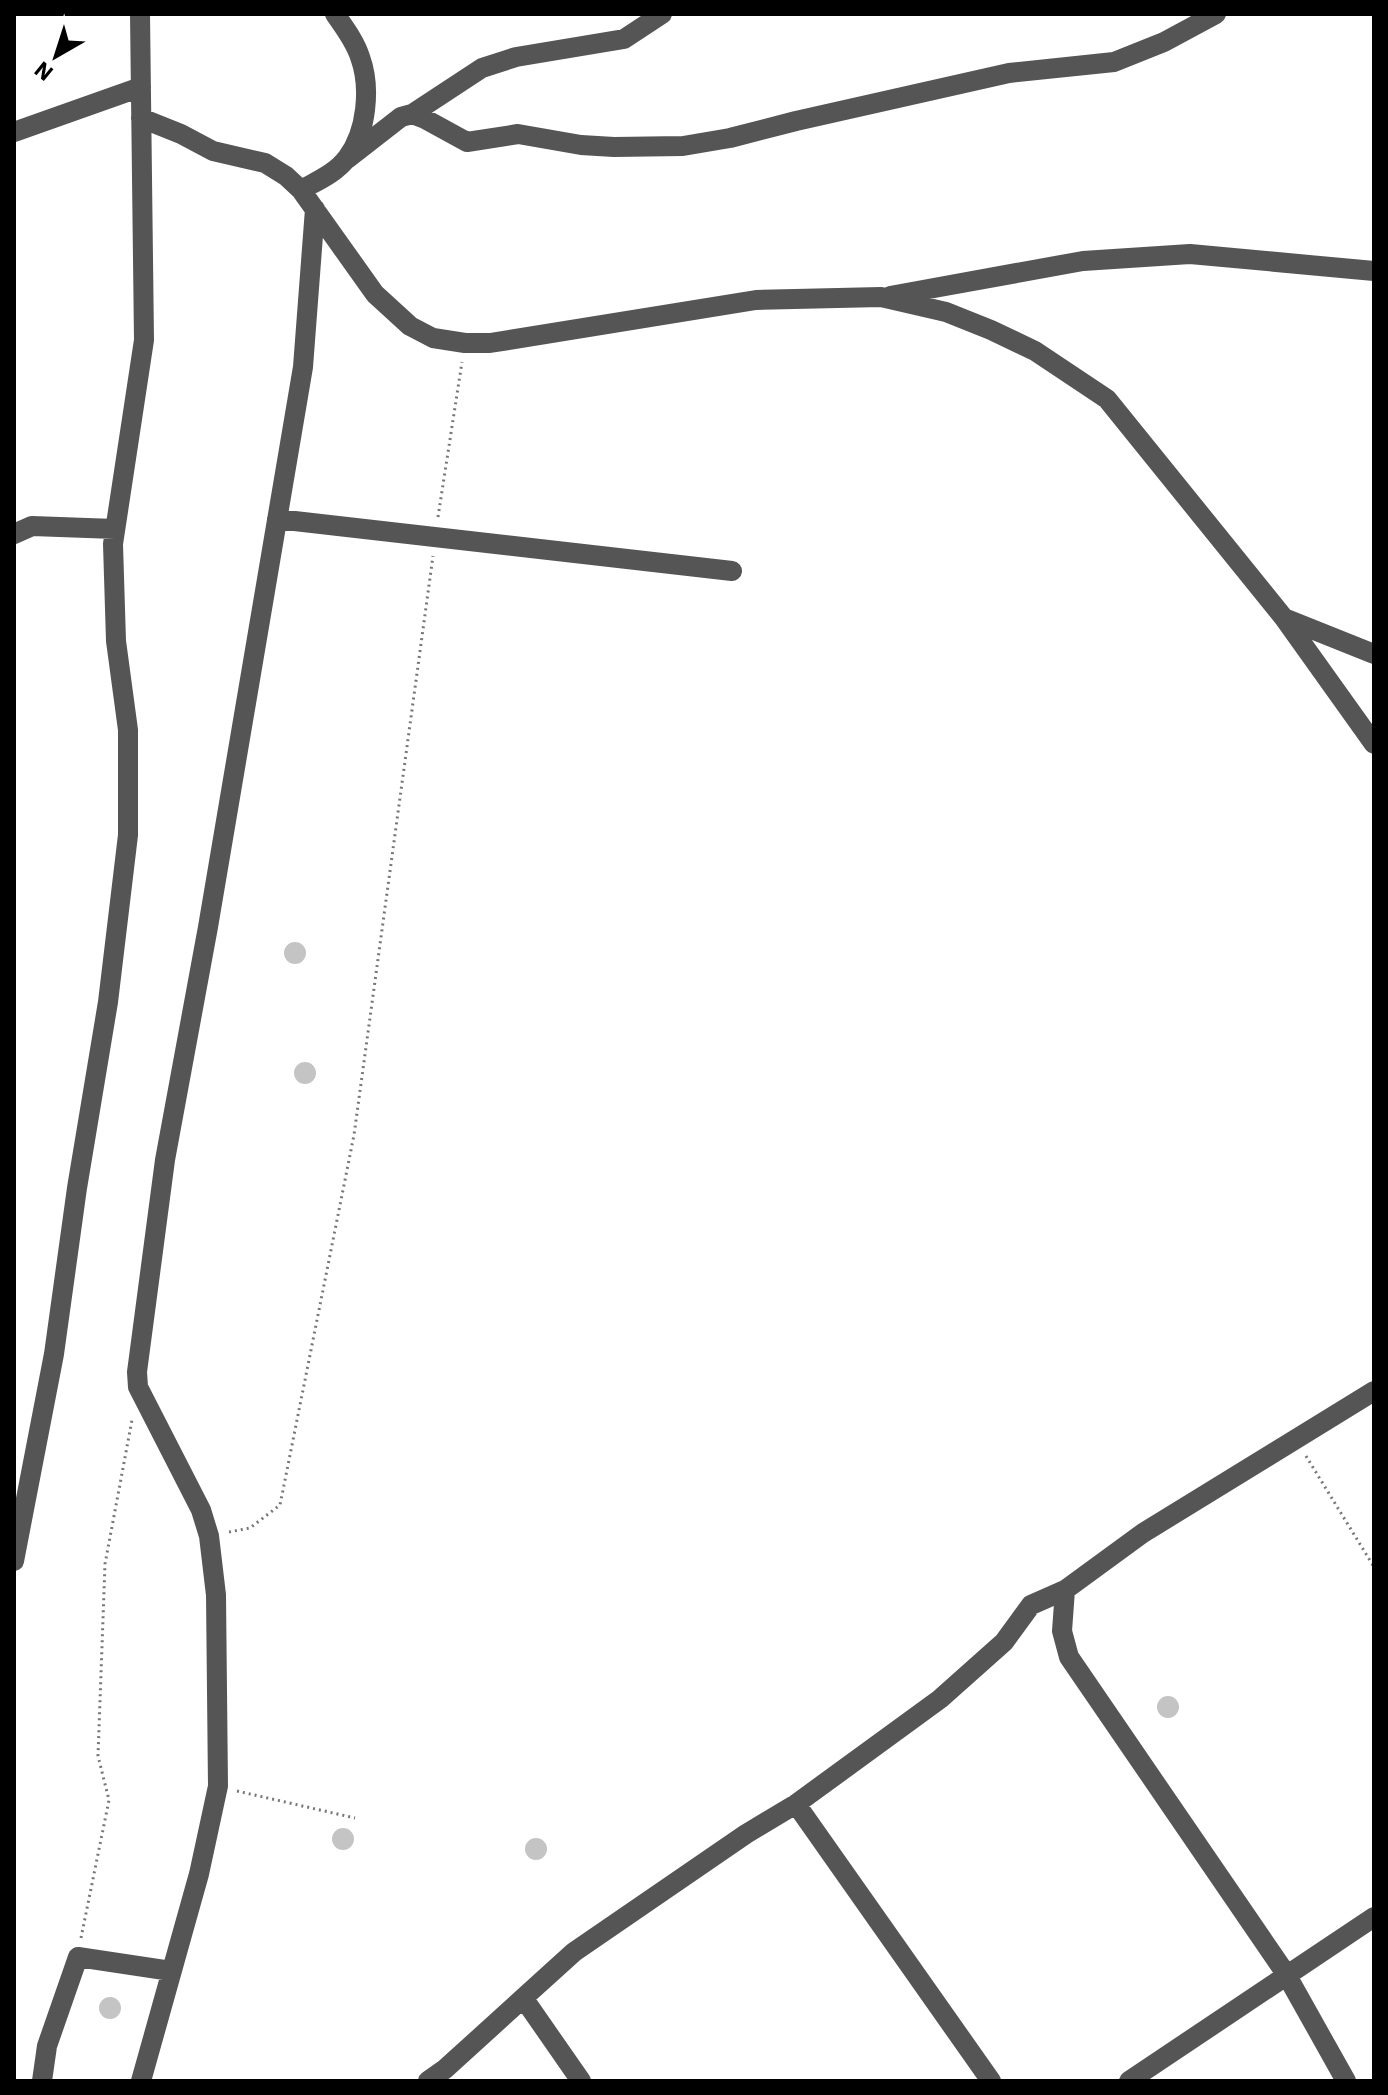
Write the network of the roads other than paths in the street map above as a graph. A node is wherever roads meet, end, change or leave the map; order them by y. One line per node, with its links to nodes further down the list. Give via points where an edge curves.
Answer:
1 (140, 14): 5 (street)
2 (335, 14): 9 (street, via 363,70 364,121)
3 (662, 14): 6 (street, via 624,39 482,68)
4 (1216, 14): 6 (street, via 1114,62 1009,73 683,146 581,145 518,134 467,142)
5 (141, 87): 7 (street); 8 (street)
6 (412, 114): 9 (street)
7 (141, 118): 10 (street, via 213,151 265,163); 15 (street, via 144,340)
8 (14, 132)
9 (347, 159): 10 (street)
10 (301, 190): 11 (street)
11 (315, 209): 13 (street, via 393,312 433,338 465,343 756,300); 14 (street, via 303,367)
12 (1374, 271): 13 (street, via 1190,254 1083,261)
13 (881, 297): 18 (street, via 946,312 1002,335 1107,399)
14 (277, 519): 17 (street); 26 (street, via 165,1160 137,1372 138,1387 201,1510 216,1595 218,1786)
15 (115, 529): 16 (street, via 32,526); 22 (street, via 113,604 128,730 128,835 54,1354)
16 (14, 534)
17 (732, 571)
18 (1284, 618): 19 (street); 20 (street)
19 (1374, 654)
20 (1374, 744)
21 (1374, 1391): 23 (street, via 1143,1533)
22 (14, 1561)
23 (1065, 1590): 24 (street, via 1031,1605 1004,1642 940,1699); 27 (street, via 1062,1631 1069,1657)
24 (796, 1804): 28 (street, via 574,1952); 33 (street)
25 (1374, 1917): 27 (street)
26 (171, 1971): 29 (street, via 78,1957 47,2046); 30 (street)
27 (1286, 1974): 34 (street); 35 (street)
28 (524, 1999): 31 (street); 32 (street)
29 (42, 2081)
30 (141, 2081)
31 (428, 2081)
32 (581, 2081)
33 (991, 2081)
34 (1129, 2081)
35 (1346, 2081)

